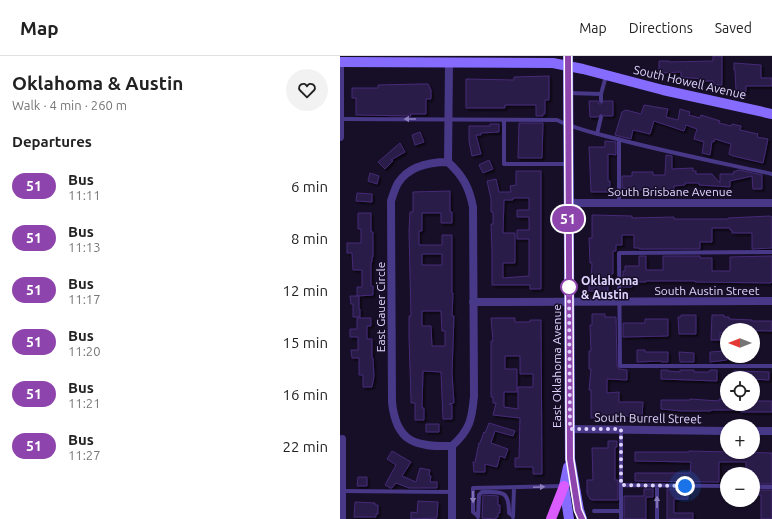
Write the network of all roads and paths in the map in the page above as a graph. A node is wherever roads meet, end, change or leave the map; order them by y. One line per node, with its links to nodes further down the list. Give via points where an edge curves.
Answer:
1 (568, 61): 3 (main road, South Howell Avenue, via 553,64); 4 (main road, South Howell Avenue); 5 (main road, East Oklahoma Avenue)
2 (340, 62): 3 (main road, South Howell Avenue); 10 (street)
3 (449, 63): 11 (street)
4 (606, 75): 6 (lane); 8 (main road, South Howell Avenue)
5 (568, 93): 6 (lane); 13 (main road, East Oklahoma Avenue)
6 (601, 94): 7 (lane)
7 (601, 101)
8 (772, 114)
9 (601, 116): 14 (lane)
10 (340, 119): 11 (lane, one-way to 10); 15 (street)
11 (449, 120): 12 (lane); 17 (street)
12 (504, 120): 13 (lane, via 557,120); 18 (lane, via 504,164)
13 (568, 125): 14 (lane); 18 (main road, East Oklahoma Avenue)
14 (598, 134): 16 (lane)
15 (340, 137)
16 (619, 139): 19 (lane); 21 (lane)
17 (448, 162): 24 (street, via 465,182 473,207); 35 (street, East Gauer Circle, via 417,166 397,184 391,201 392,402 399,429 409,440 422,444)
18 (568, 164): 20 (main road, East Oklahoma Avenue)
19 (772, 174)
20 (568, 203): 21 (street, South Brisbane Avenue); 25 (main road, East Oklahoma Avenue)
21 (619, 203): 22 (street, South Brisbane Avenue)
22 (772, 203)
23 (772, 252): 26 (lane, via 619,252)
24 (473, 302): 25 (street, South Austin Street); 35 (street, via 472,413 469,426)
25 (569, 302): 26 (street, South Austin Street); 29 (main road, East Oklahoma Avenue)
26 (620, 302): 27 (street, South Austin Street); 28 (lane, via 620,366)
27 (772, 302)
28 (772, 366)
29 (570, 429): 30 (street, South Burrell Street); 37 (main road, East Oklahoma Avenue)
30 (621, 429): 31 (street, South Burrell Street); 38 (lane)
31 (720, 430)
32 (760, 431): 33 (street)
33 (772, 431)
34 (342, 439): 36 (street)
35 (452, 446): 46 (street)
36 (341, 449): 45 (street)
37 (570, 459): 39 (main road, East Oklahoma Avenue); 55 (main road, East Oklahoma Avenue, via 578,510)
38 (621, 485): 40 (lane); 48 (lane)
39 (564, 486): 44 (lane, one-way to 39); 53 (main road); 54 (main road, East Oklahoma Avenue)
40 (657, 486): 41 (lane); 57 (lane, one-way to 40)
41 (720, 486)
42 (760, 487): 43 (lane)
43 (772, 487)
44 (514, 488): 49 (lane, one-way to 49, via 473,488 473,512); 50 (lane)
45 (342, 491): 46 (lane); 51 (street)
46 (452, 492): 52 (street)
47 (594, 511): 48 (lane)
48 (621, 511): 56 (lane)
49 (478, 518): 50 (lane, via 480,493 502,492 508,498 509,513)
50 (513, 518)
51 (342, 519)
52 (452, 519)
53 (551, 519)
54 (569, 519)
55 (582, 519)
56 (621, 519)
57 (657, 519)

